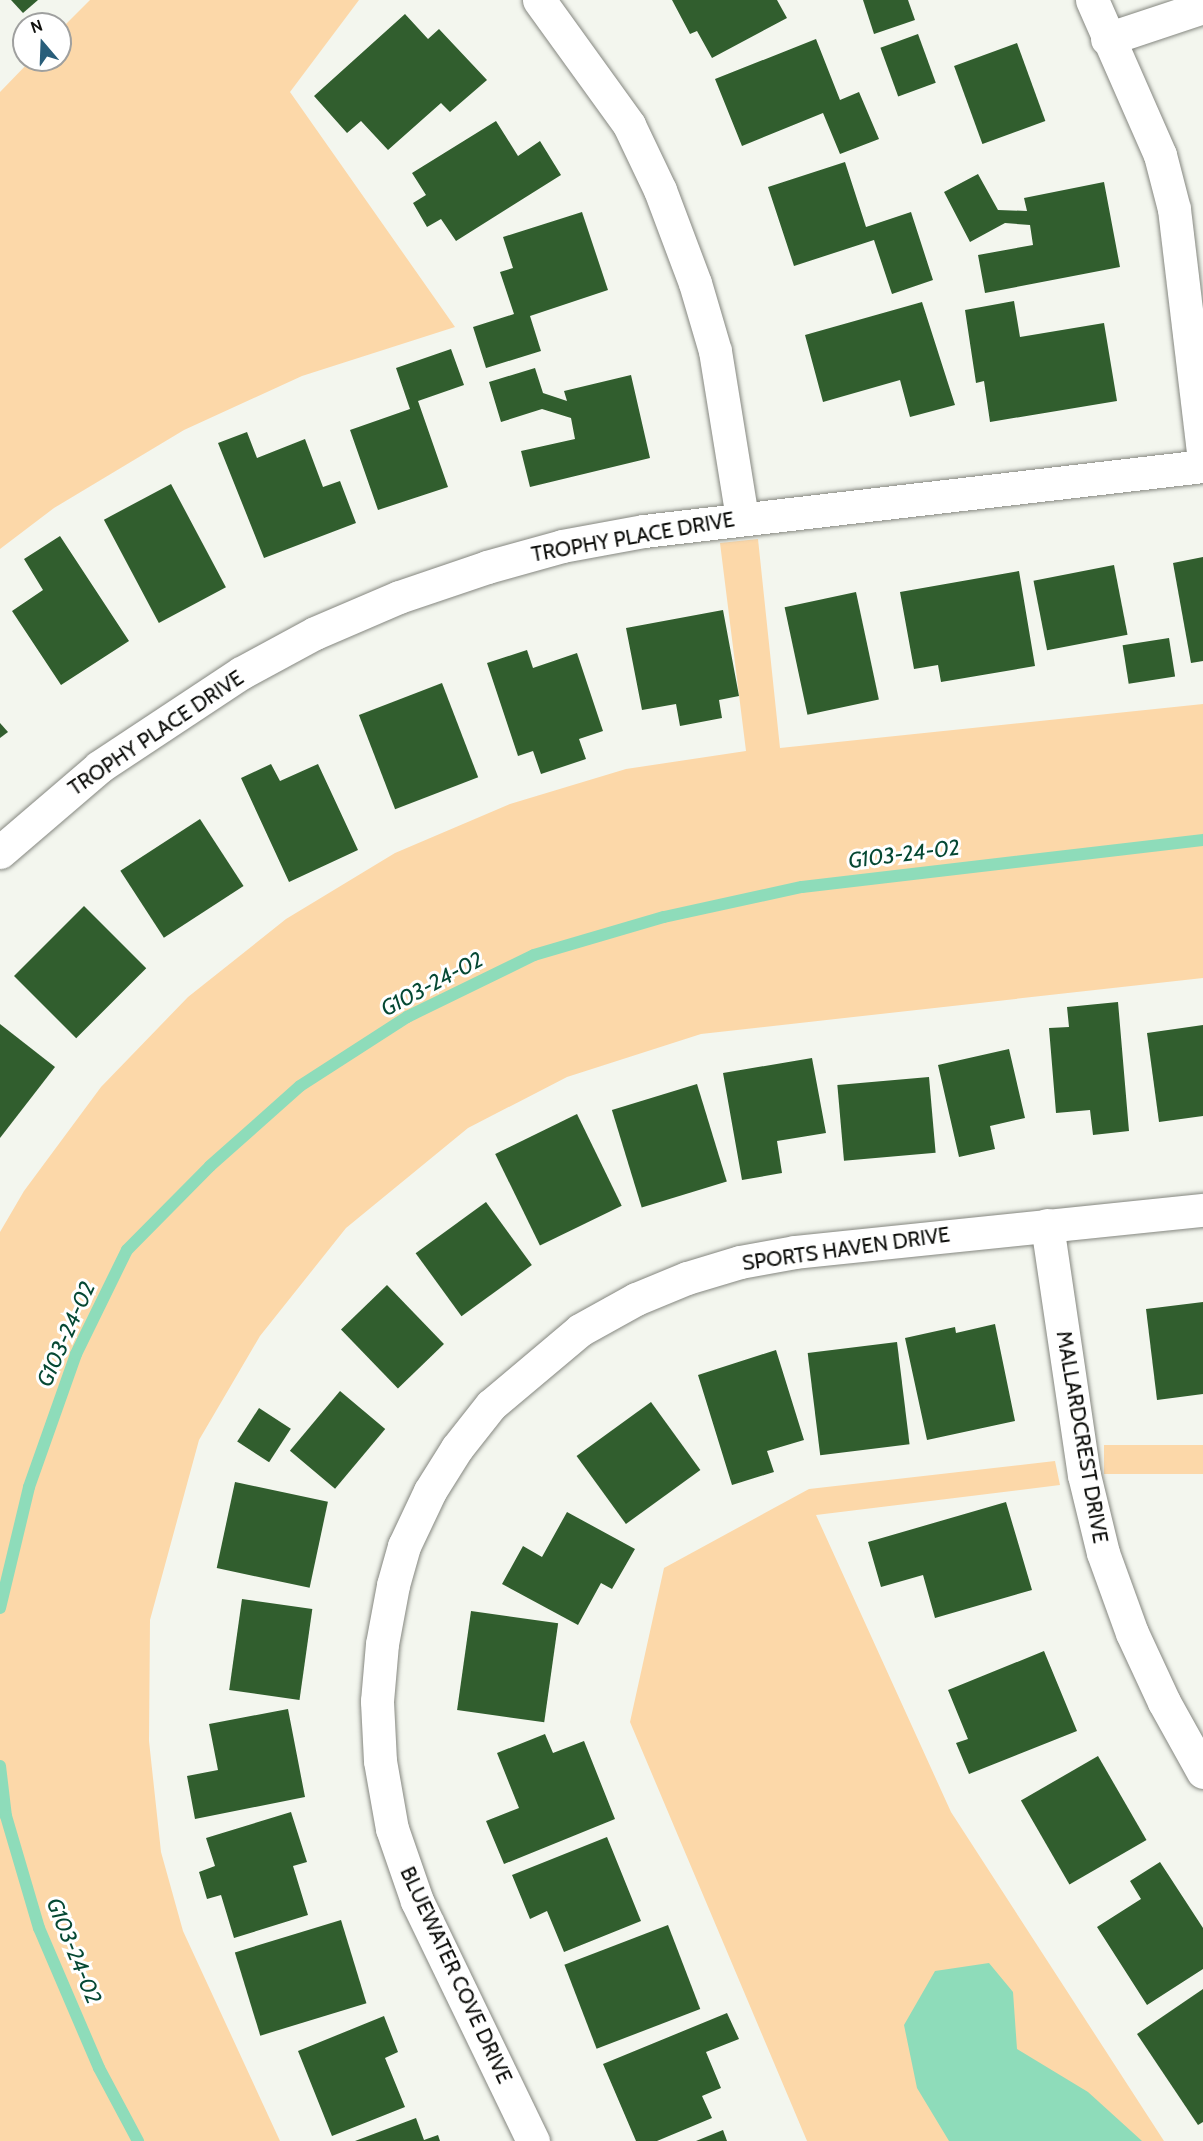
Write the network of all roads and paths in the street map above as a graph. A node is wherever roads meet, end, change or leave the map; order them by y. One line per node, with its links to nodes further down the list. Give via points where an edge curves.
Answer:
1 (538, 0): 7 (street, via 629,125 660,190 695,283 715,351)
2 (1092, 0): 4 (street)
3 (1203, 7): 4 (street)
4 (1107, 39): 5 (street, via 1160,155 1174,209)
5 (1203, 453)
6 (1203, 466): 7 (street, TROPHY PLACE DRIVE)
7 (742, 518): 8 (street, TROPHY PLACE DRIVE, via 562,546 399,597 315,633 174,715 99,767)
8 (0, 852)
9 (1203, 1210): 10 (street, SPORTS HAVEN DRIVE)
10 (1047, 1225): 11 (street, SPORTS HAVEN DRIVE, via 795,1252 740,1262 636,1299 580,1330 491,1405); 12 (street, MALLARDCREST DRIVE, via 1084,1475 1103,1553 1159,1692)
11 (430, 1491): 13 (street, BLUEWATER COVE DRIVE, via 404,1546 382,1644 377,1701 380,1761 392,1829 417,1901)
12 (1203, 1772)
13 (533, 2141)

